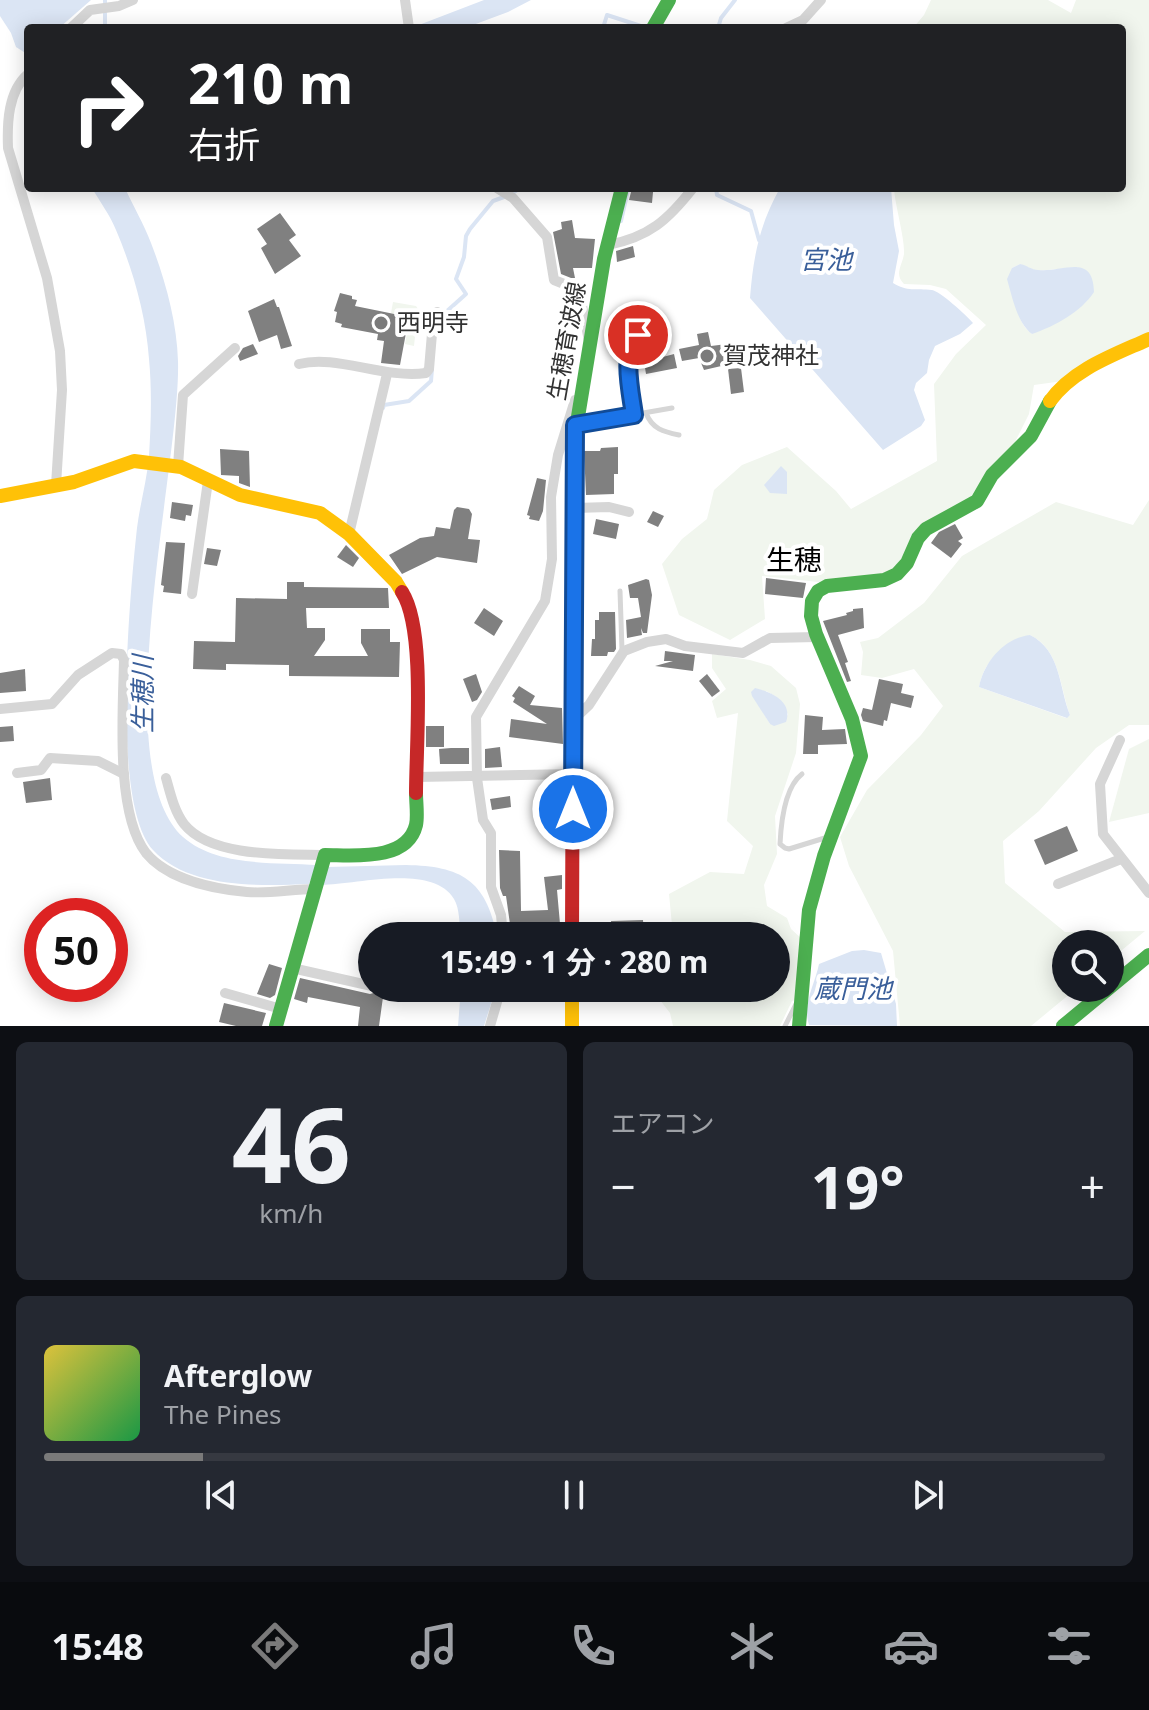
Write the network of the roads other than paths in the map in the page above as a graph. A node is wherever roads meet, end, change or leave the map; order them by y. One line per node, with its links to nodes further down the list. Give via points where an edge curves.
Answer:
1 (133, 0): 5 (street, via 90,10)
2 (405, 0): 6 (street)
3 (669, 0): 7 (main road)
4 (821, 0): 8 (street)
5 (75, 24)
6 (409, 24)
7 (655, 24)
8 (794, 24)
9 (24, 78): 29 (street, via 13,98 8,148 47,278 60,351)
10 (503, 192): 16 (street, via 547,237 554,280 579,290)
11 (621, 192): 13 (main road, 生穂育波線)
12 (690, 192): 13 (street, via 647,234)
13 (608, 245): 16 (main road, 生穂育波線)
14 (437, 312): 20 (street, via 426,373)
15 (1149, 339): 36 (main road, via 1097,363 1056,392 1034,433 994,473 978,500 922,532 895,576 817,591 811,604)
16 (590, 343): 21 (main road, 生穂育波線)
17 (658, 345): 24 (lane, via 648,332 631,344)
18 (235, 348): 27 (street, via 183,395)
19 (299, 364): 20 (street, via 323,362)
20 (387, 374): 33 (street)
21 (583, 380): 25 (main road, 生穂育波線); 47 (street, via 552,488 552,559 545,601 476,717)
22 (672, 408): 23 (lane)
23 (646, 413): 24 (lane); 26 (lane, via 657,428)
24 (634, 415): 25 (lane)
25 (575, 425): 31 (main road, 生穂育波線)
26 (679, 435)
27 (174, 466): 28 (main road); 29 (main road, via 125,463)
28 (208, 481): 33 (main road, via 240,495 314,510); 35 (street)
29 (56, 485): 30 (main road)
30 (0, 496)
31 (575, 508): 32 (street); 39 (main road, 生穂育波線)
32 (629, 512)
33 (349, 534): 45 (main road, via 410,604 416,632)
34 (620, 591): 37 (lane)
35 (192, 594)
36 (817, 637): 37 (street, via 770,638 743,653 661,639); 48 (main road, via 861,752)
37 (622, 653): 39 (street)
38 (0, 709): 42 (street, via 52,704 78,675 112,653 121,654)
39 (573, 720): 43 (main road, 生穂育波線)
40 (1120, 740): 50 (street, via 1100,784 1103,834)
41 (17, 773): 42 (street, via 41,770 50,758 98,761)
42 (124, 774): 52 (street, via 136,834 158,865 184,878 233,890)
43 (573, 774): 47 (street); 55 (main road, 生穂育波線)
44 (802, 774): 48 (lane, via 787,801 780,844 789,849)
45 (417, 777): 47 (street); 49 (main road, via 416,825 408,842 392,852)
46 (166, 778): 49 (street, via 184,824 213,844)
47 (477, 778): 54 (street, via 483,820 491,833 491,887)
48 (832, 835): 62 (main road, via 809,910)
49 (324, 859): 52 (main road)
50 (1121, 859): 51 (street); 53 (street)
51 (1058, 884)
52 (315, 888): 57 (main road)
53 (1149, 893)
54 (502, 922)
55 (572, 922)
56 (1149, 955): 69 (main road)
57 (292, 968): 58 (street); 63 (main road)
58 (358, 983)
59 (225, 993): 63 (street)
60 (497, 1002): 65 (street)
61 (572, 1002): 66 (main road)
62 (802, 1005): 67 (lane, via 796,1004); 68 (main road)
63 (281, 1009): 64 (main road)
64 (276, 1026)
65 (490, 1026)
66 (572, 1026)
67 (785, 1026)
68 (799, 1026)
69 (1063, 1026)

